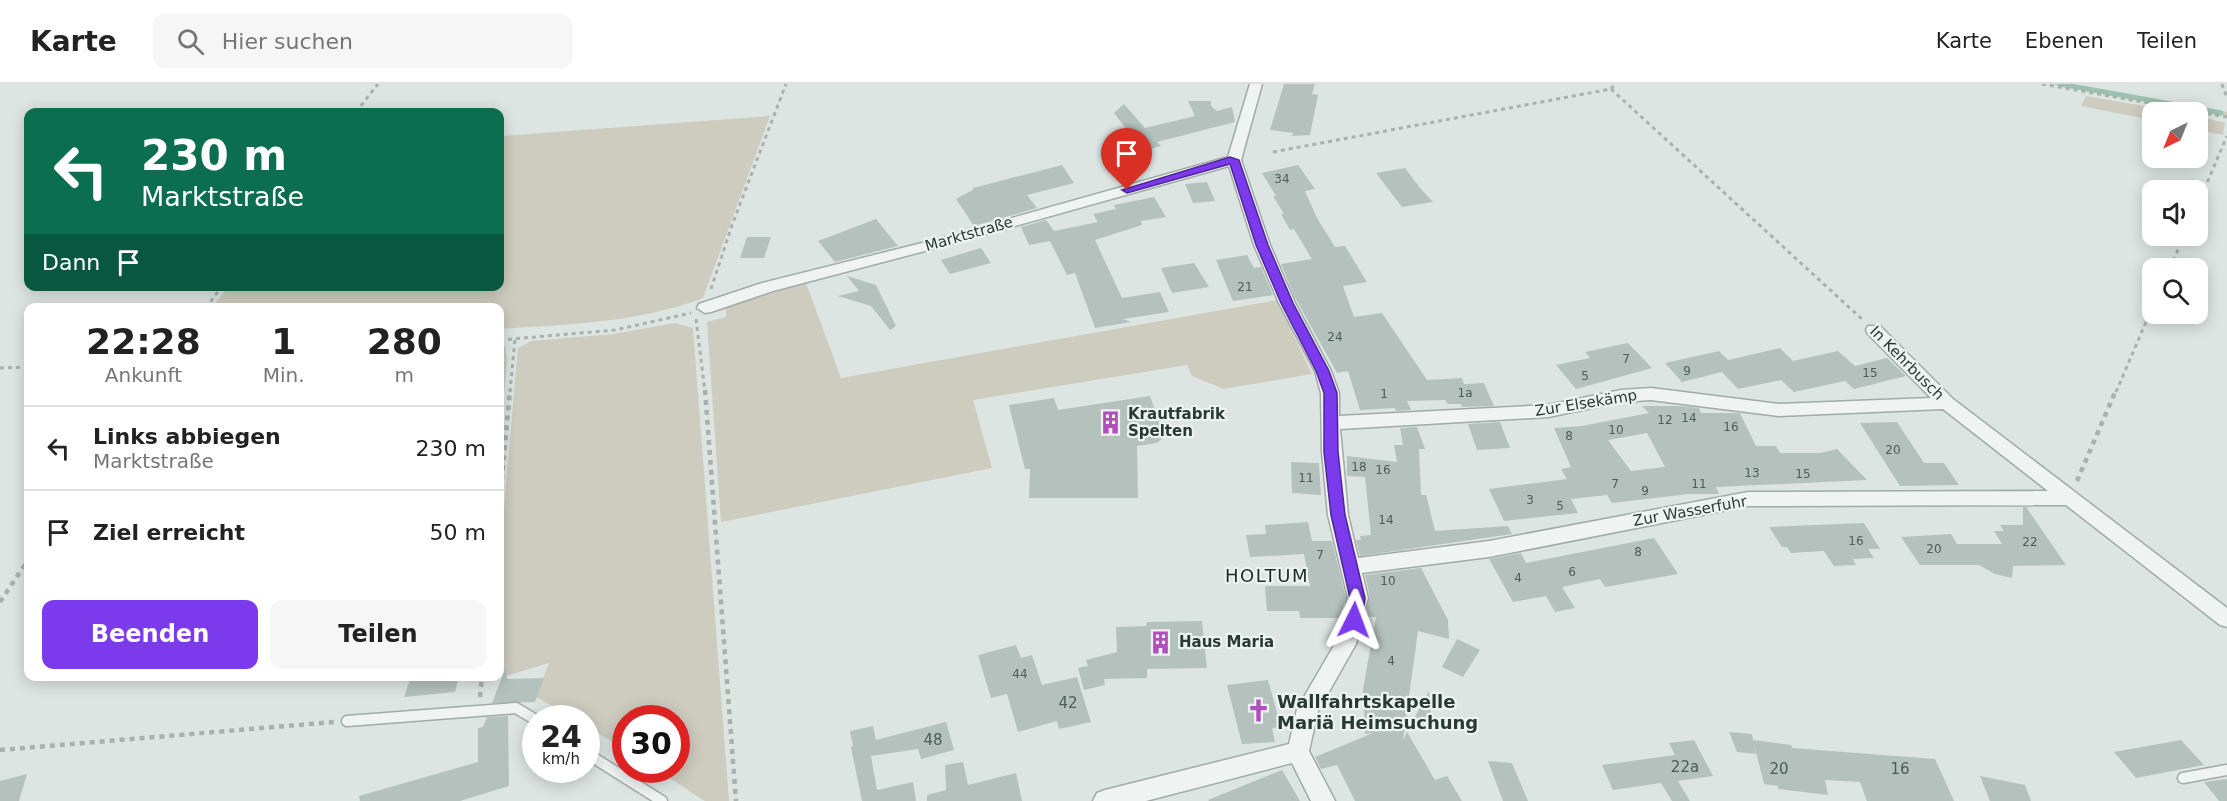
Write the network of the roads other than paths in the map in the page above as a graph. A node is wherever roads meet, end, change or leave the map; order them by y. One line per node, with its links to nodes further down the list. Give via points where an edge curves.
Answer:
1 (1256, 84): 2 (street)
2 (1234, 160): 3 (street, Marktstraße, via 768,287); 6 (street, via 1262,245 1323,371 1330,393)
3 (705, 308)
4 (1874, 330): 5 (street, In Kehrbusch)
5 (1947, 403): 6 (street, Zur Elsekämp, via 1779,410 1651,394 1548,411); 7 (street, In Kehrbusch)
6 (1332, 423): 8 (street, via 1338,515)
7 (2070, 498): 8 (street, Zur Wasserfuhr, via 1748,499 1489,549); 9 (street, In Kehrbusch)
8 (1350, 567): 12 (street, via 1358,598 1354,620 1346,644 1308,709)
9 (2227, 619)
10 (522, 712): 11 (lane, via 516,708)
11 (347, 721)
12 (1298, 752): 17 (street); 18 (street)
13 (600, 762): 16 (lane)
14 (2227, 770): 15 (lane)
15 (2183, 778)
16 (662, 801)
17 (1105, 801)
18 (1323, 801)

